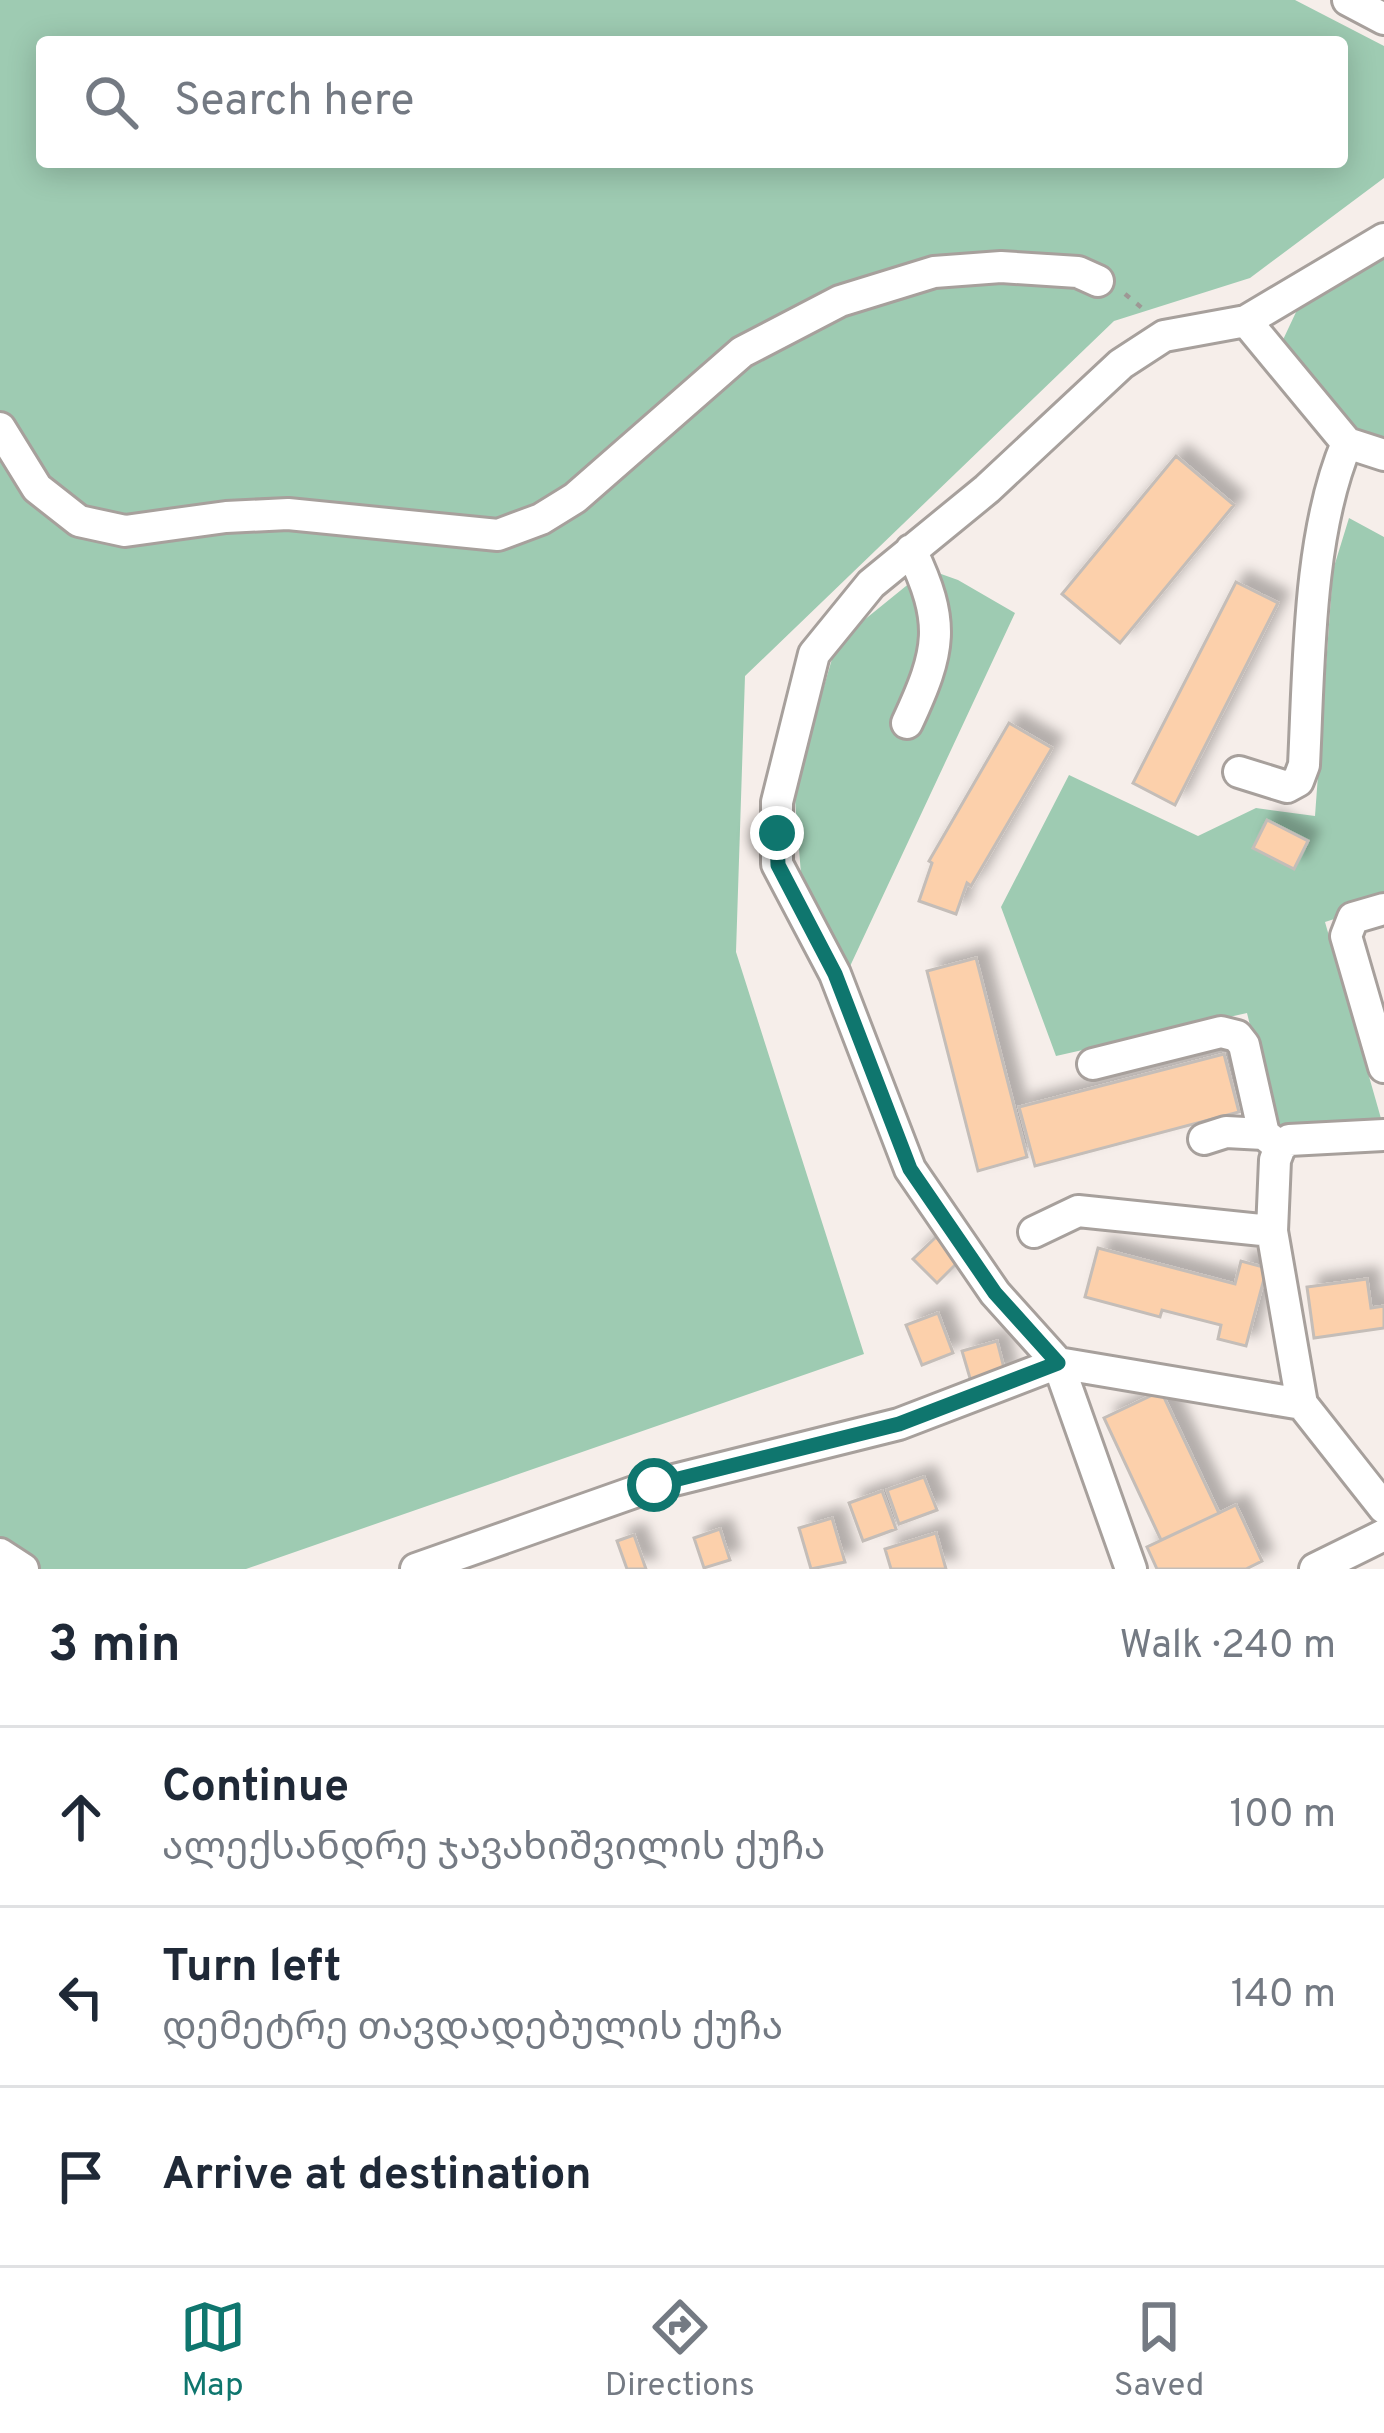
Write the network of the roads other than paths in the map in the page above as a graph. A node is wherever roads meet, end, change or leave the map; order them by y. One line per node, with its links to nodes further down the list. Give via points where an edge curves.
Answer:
1 (1348, 0): 2 (street)
2 (1384, 19)
3 (1384, 239): 5 (street)
4 (1098, 281): 6 (street, via 1078,272 934,272 840,302 742,352 575,498 498,535 288,514 125,531 79,521 37,488)
5 (1246, 322): 7 (street); 9 (street, via 1160,329)
6 (0, 428)
7 (1347, 443): 8 (street); 11 (street, via 1327,509 1304,765 1288,787)
8 (1384, 454)
9 (911, 550): 10 (street, via 938,620); 20 (street, via 871,584 814,654 777,802 778,865 835,974 910,1169 995,1293)
10 (907, 723)
11 (1239, 772)
12 (1384, 909): 14 (street, via 1353,918 1346,936)
13 (1093, 1064): 17 (street, via 1221,1032 1237,1036)
14 (1384, 1067)
15 (1384, 1135): 17 (street)
16 (1204, 1139): 17 (street, via 1226,1132)
17 (1272, 1140): 18 (street)
18 (1272, 1231): 19 (street, via 1078,1211); 21 (street)
19 (1034, 1232)
20 (1058, 1363): 21 (street); 26 (street, via 899,1424 654,1485); 27 (street)
21 (1302, 1403): 22 (street)
22 (1384, 1508)
23 (1384, 1535): 28 (street)
24 (0, 1554): 25 (street)
25 (23, 1569)
26 (416, 1569)
27 (1131, 1569)
28 (1315, 1569)

